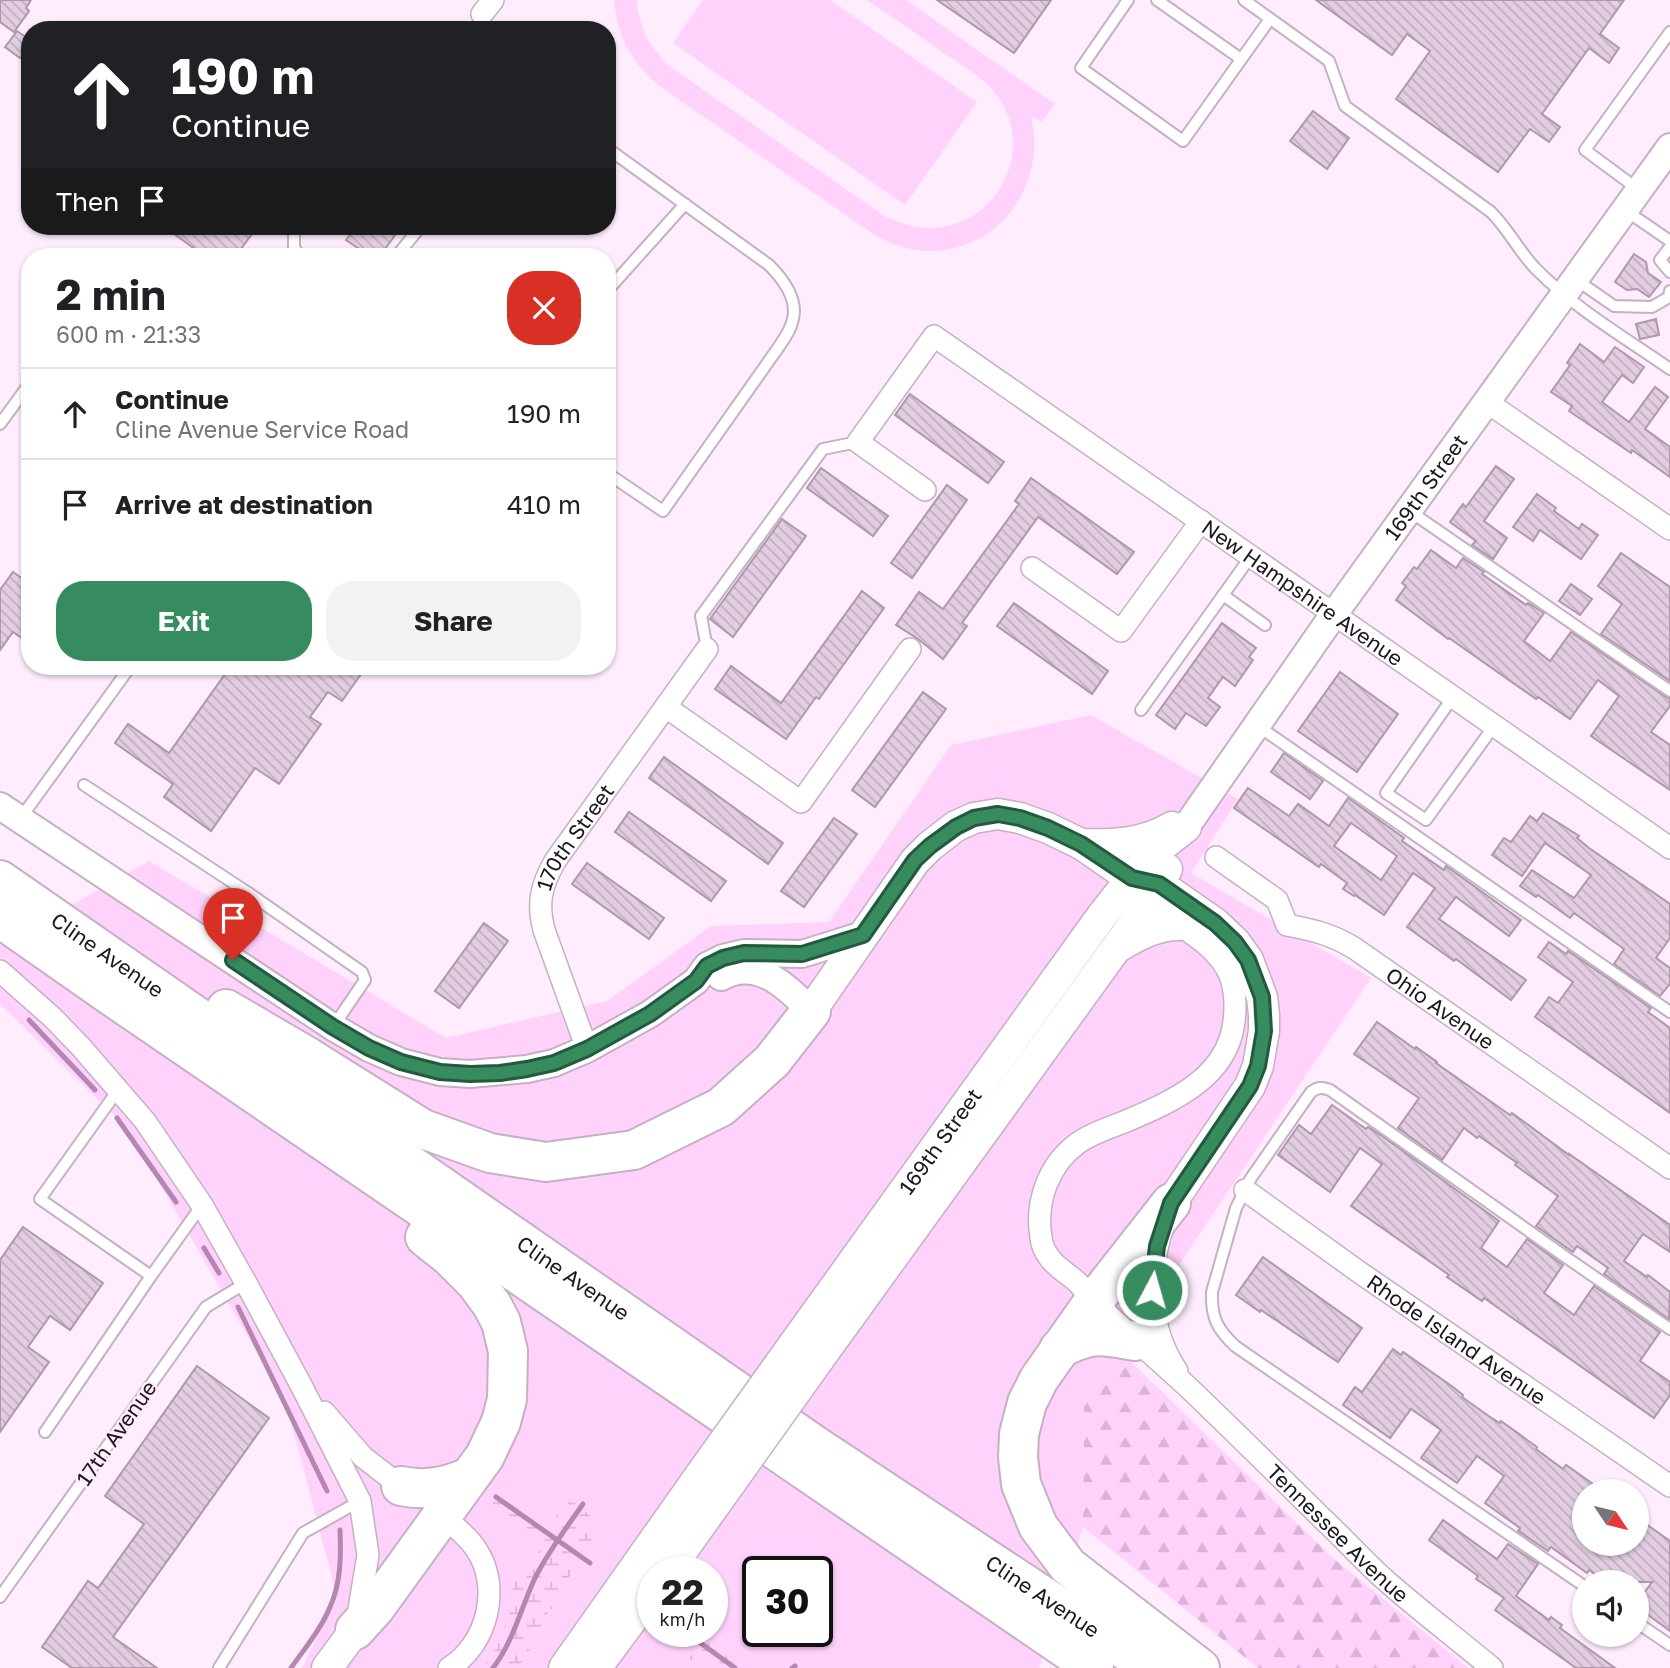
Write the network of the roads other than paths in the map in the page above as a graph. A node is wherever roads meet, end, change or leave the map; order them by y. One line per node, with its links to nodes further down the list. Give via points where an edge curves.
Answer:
1 (1128, 0): 6 (lane, via 1081,68 1183,141)
2 (1157, 0): 6 (lane)
3 (1244, 0): 4 (lane)
4 (1270, 19): 6 (lane); 15 (lane, via 1329,61 1345,106 1491,212 1532,265)
5 (1670, 32): 9 (lane, via 1585,150)
6 (1241, 59)
7 (1670, 148): 9 (street, 169th Street)
8 (616, 154): 10 (lane)
9 (1632, 200): 11 (lane); 15 (street, 169th Street)
10 (685, 204): 14 (lane); 22 (lane, via 780,276 793,301 794,317 778,348 663,511)
11 (1670, 241)
12 (1670, 247): 13 (lane, via 1660,260)
13 (1670, 272)
14 (616, 281)
15 (1570, 287): 16 (lane, via 1614,306 1651,307 1669,297); 17 (lane); 19 (street, 169th Street)
16 (1670, 290)
17 (1670, 369)
18 (21, 395): 20 (lane)
19 (1487, 402): 24 (street, 169th Street); 26 (street)
20 (0, 424)
21 (858, 442): 23 (street); 25 (street, New Hampshire Avenue, via 934,336); 32 (lane, via 822,449 701,616)
22 (616, 479)
23 (925, 490)
24 (1408, 510): 30 (street, 169th Street); 35 (lane)
25 (1202, 521): 27 (street, New Hampshire Avenue); 28 (street, via 1121,631)
26 (1670, 529)
27 (1251, 556): 29 (lane); 30 (street, New Hampshire Avenue)
28 (1032, 568)
29 (1223, 595): 31 (lane); 38 (lane)
30 (1334, 614): 36 (street, New Hampshire Avenue); 39 (street, 169th Street)
31 (1265, 625)
32 (707, 649): 37 (street, 170th Street)
33 (910, 649): 37 (street, via 801,802)
34 (123, 675): 42 (lane)
35 (1670, 691)
36 (1453, 697): 40 (street, New Hampshire Avenue); 40 (lane, via 1386,793 1426,820)
37 (666, 707): 62 (street, 170th Street, via 555,861 542,889 540,916)
38 (1141, 710)
39 (1256, 724): 43 (street, 169th Street); 60 (lane)
40 (1494, 726): 45 (street, New Hampshire Avenue)
41 (84, 785): 49 (lane)
42 (10, 812): 54 (street)
43 (1190, 821): 44 (main road, via 1139,841); 48 (main road, 169th Street, via 1170,865)
44 (1081, 844): 48 (main road); 53 (main road, via 1020,818 998,814 974,818 915,860)
45 (1670, 848)
46 (1216, 857): 64 (street, Ohio Avenue, via 1277,900 1287,925 1337,937)
47 (0, 880): 51 (highway, Cline Avenue)
48 (1146, 888): 52 (street, Tennessee Avenue); 55 (main road, 169th Street); 66 (main road, Tennessee Avenue, via 1215,923 1235,942 1248,960 1264,1015 1258,1066 1250,1086); 92 (main road, 169th Street, bridge, via 1101,917)
49 (250, 894): 54 (lane); 61 (lane, via 362,972 365,980)
50 (0, 918): 58 (highway, Cline Avenue)
51 (57, 920): 59 (highway, via 209,999 423,1129 490,1153 546,1162 634,1150 721,1107 772,1060); 95 (highway, Cline Avenue, via 816,1446)
52 (1179, 925): 55 (main road, via 1157,928); 70 (street, Tennessee Avenue, via 1215,954 1228,972 1236,1004 1232,1036 1208,1076 1149,1111 1080,1142 1066,1153 1045,1185 1041,1240 1050,1259)
53 (863, 935): 57 (street, via 802,954 744,953 723,958 707,966); 59 (main road)
54 (213, 947): 61 (street)
55 (1114, 950): 82 (main road, 169th Street, bridge)
56 (0, 971): 63 (street, via 52,1017)
57 (696, 981): 59 (street, via 751,970 791,990); 62 (street, via 650,1014)
58 (110, 995): 77 (highway, via 449,1256 485,1295 501,1322 508,1351 507,1399 493,1441); 94 (highway, Cline Avenue)
59 (811, 1011)
60 (1670, 1012)
61 (333, 1027): 62 (street, via 401,1062 440,1072 527,1069)
62 (587, 1049)
63 (118, 1090): 67 (street, via 145,1121); 68 (lane, via 40,1199)
64 (1670, 1168)
65 (1245, 1190): 71 (lane, via 1311,1092 1323,1087); 79 (street, Rhode Island Avenue); 83 (lane, via 1212,1292 1211,1306 1223,1334)
66 (1171, 1203): 70 (highway); 75 (street, Tennessee Avenue, via 1157,1246 1152,1290 1157,1328 1167,1356)
67 (202, 1205): 68 (lane); 69 (street)
68 (151, 1276): 76 (lane)
69 (246, 1283): 74 (street); 84 (lane, 17th Avenue, via 206,1307)
70 (1094, 1301): 72 (street, Tennessee Avenue); 73 (highway)
71 (1670, 1329)
72 (1135, 1341): 73 (highway, via 1092,1336); 75 (street, Tennessee Avenue)
73 (1059, 1349): 96 (highway, via 1027,1403 1018,1434 1021,1484 1038,1526 1068,1566)
74 (302, 1387): 78 (street, via 363,1457); 80 (street)
75 (1190, 1390): 97 (street, Tennessee Avenue, via 1383,1578)
76 (45, 1432)
77 (469, 1477): 78 (highway, via 436,1488); 81 (highway)
78 (401, 1486): 81 (street)
79 (1670, 1486)
80 (360, 1501): 86 (street, via 368,1555); 89 (lane, via 303,1533)
81 (441, 1516): 86 (highway); 91 (street, via 477,1550 489,1592 484,1625 459,1662)
82 (678, 1556)
83 (1572, 1578)
84 (0, 1597)
85 (637, 1613): 93 (main road)
86 (355, 1630): 90 (main road)
87 (1649, 1631): 88 (lane)
88 (1670, 1645)
89 (219, 1668)
90 (327, 1668)
91 (449, 1668)
92 (564, 1668)
93 (596, 1668)
94 (1094, 1668)
95 (1152, 1668)
96 (1200, 1668)
97 (1492, 1668)

